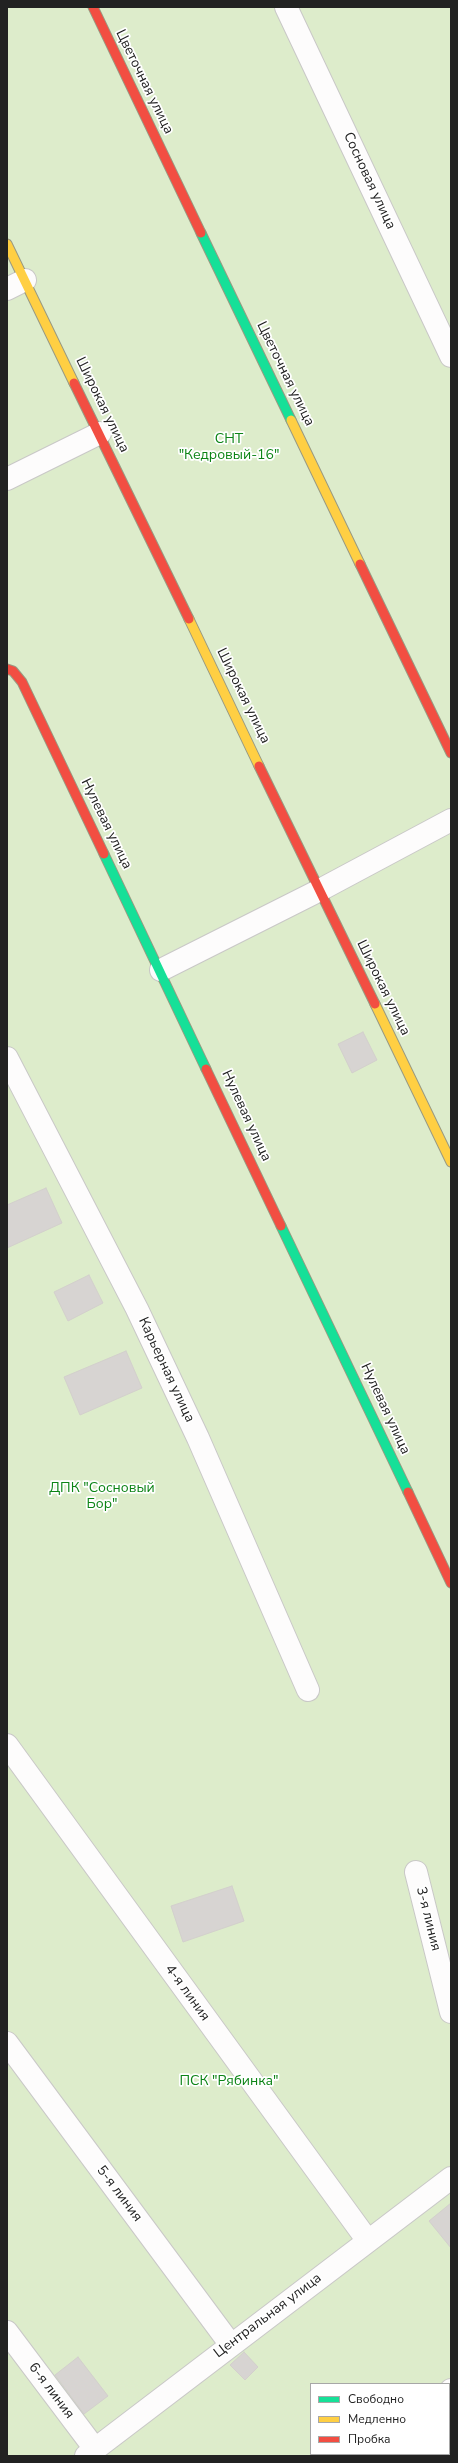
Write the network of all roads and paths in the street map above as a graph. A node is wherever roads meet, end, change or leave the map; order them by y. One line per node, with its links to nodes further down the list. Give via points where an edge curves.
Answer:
1 (93, 7): 9 (street, Цветочная улица)
2 (286, 7): 5 (street, Сосновая улица)
3 (7, 244): 4 (street, Широкая улица)
4 (16, 285): 6 (street, Широкая улица)
5 (451, 356)
6 (100, 433): 7 (street); 11 (street, Широкая улица)
7 (7, 479)
8 (7, 669): 12 (street, Нулевая улица, via 13,671 22,682)
9 (451, 753)
10 (451, 820): 11 (street)
11 (320, 890): 12 (street); 14 (street, Широкая улица)
12 (161, 970): 15 (street, Нулевая улица)
13 (7, 1058): 16 (street, Карьерная улица, via 140,1316 198,1438)
14 (451, 1162)
15 (451, 1582)
16 (308, 1690)
17 (7, 1745): 22 (street, 4-я линия)
18 (416, 1872): 19 (street, 3-я линия)
19 (451, 2012)
20 (7, 2043): 24 (street, 5-я линия)
21 (451, 2178): 22 (street, Центральная улица)
22 (368, 2241): 24 (street, Центральная улица)
23 (7, 2332): 25 (street, 6-я линия)
24 (231, 2344): 25 (street, Центральная улица)
25 (90, 2453)

